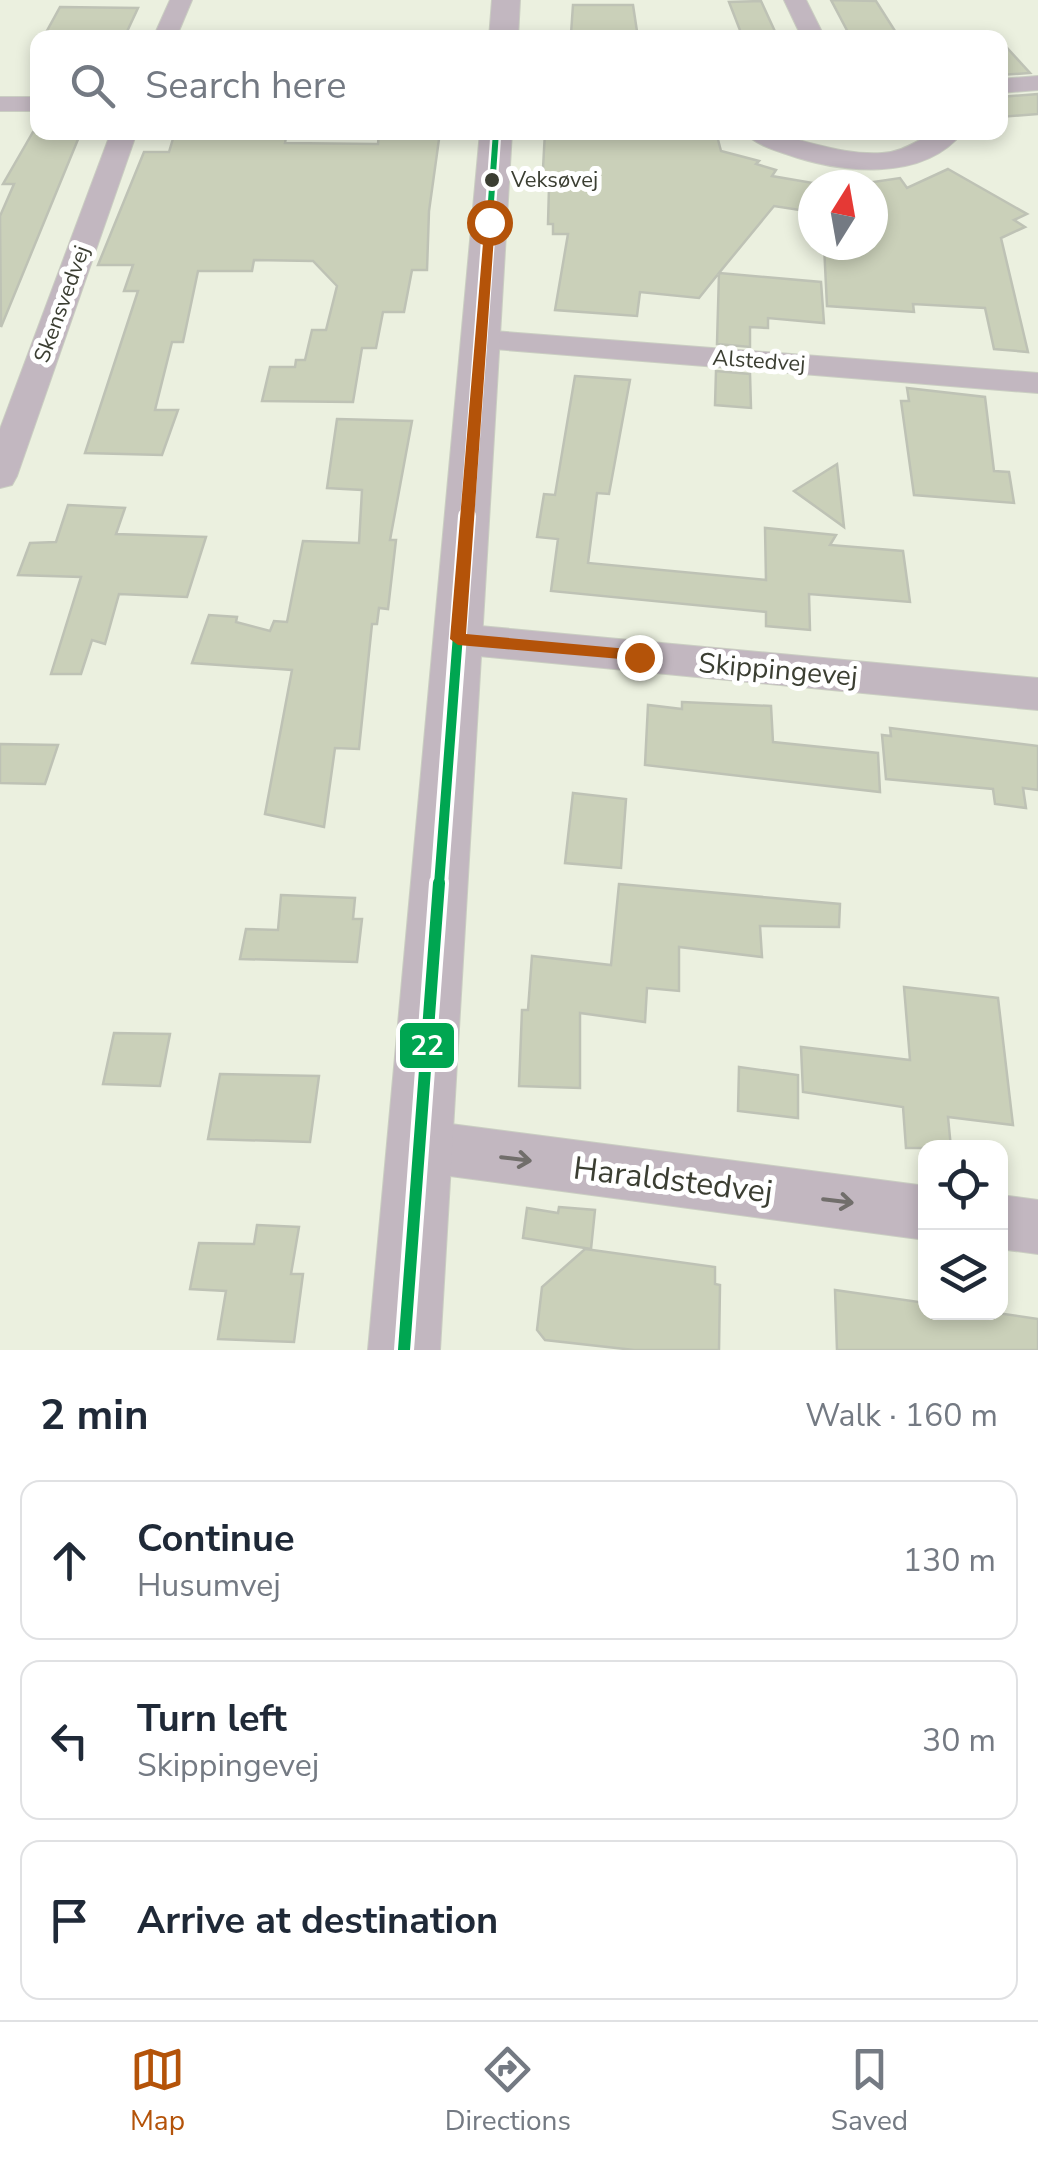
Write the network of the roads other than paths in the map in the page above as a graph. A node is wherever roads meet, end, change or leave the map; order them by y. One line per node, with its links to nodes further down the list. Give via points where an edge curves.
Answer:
1 (182, 0): 4 (street)
2 (506, 0): 5 (street)
3 (795, 0): 6 (street)
4 (168, 30)
5 (504, 30)
6 (810, 30)
7 (1038, 83): 8 (street)
8 (1008, 85)
9 (0, 104): 10 (street)
10 (30, 104)
11 (121, 140): 17 (street, Skensvedvej)
12 (495, 140): 15 (street)
13 (774, 140): 14 (street, via 805,154 844,160 916,154)
14 (944, 140)
15 (480, 340): 16 (street, Alstedvej); 18 (street)
16 (1038, 382)
17 (0, 476)
18 (458, 639): 19 (street, Skippingevej); 20 (street)
19 (1038, 694)
20 (420, 1146): 21 (street, Haraldstedvej, one-way to 21); 24 (street)
21 (918, 1211)
22 (1008, 1223): 23 (street)
23 (1038, 1227)
24 (404, 1350)

